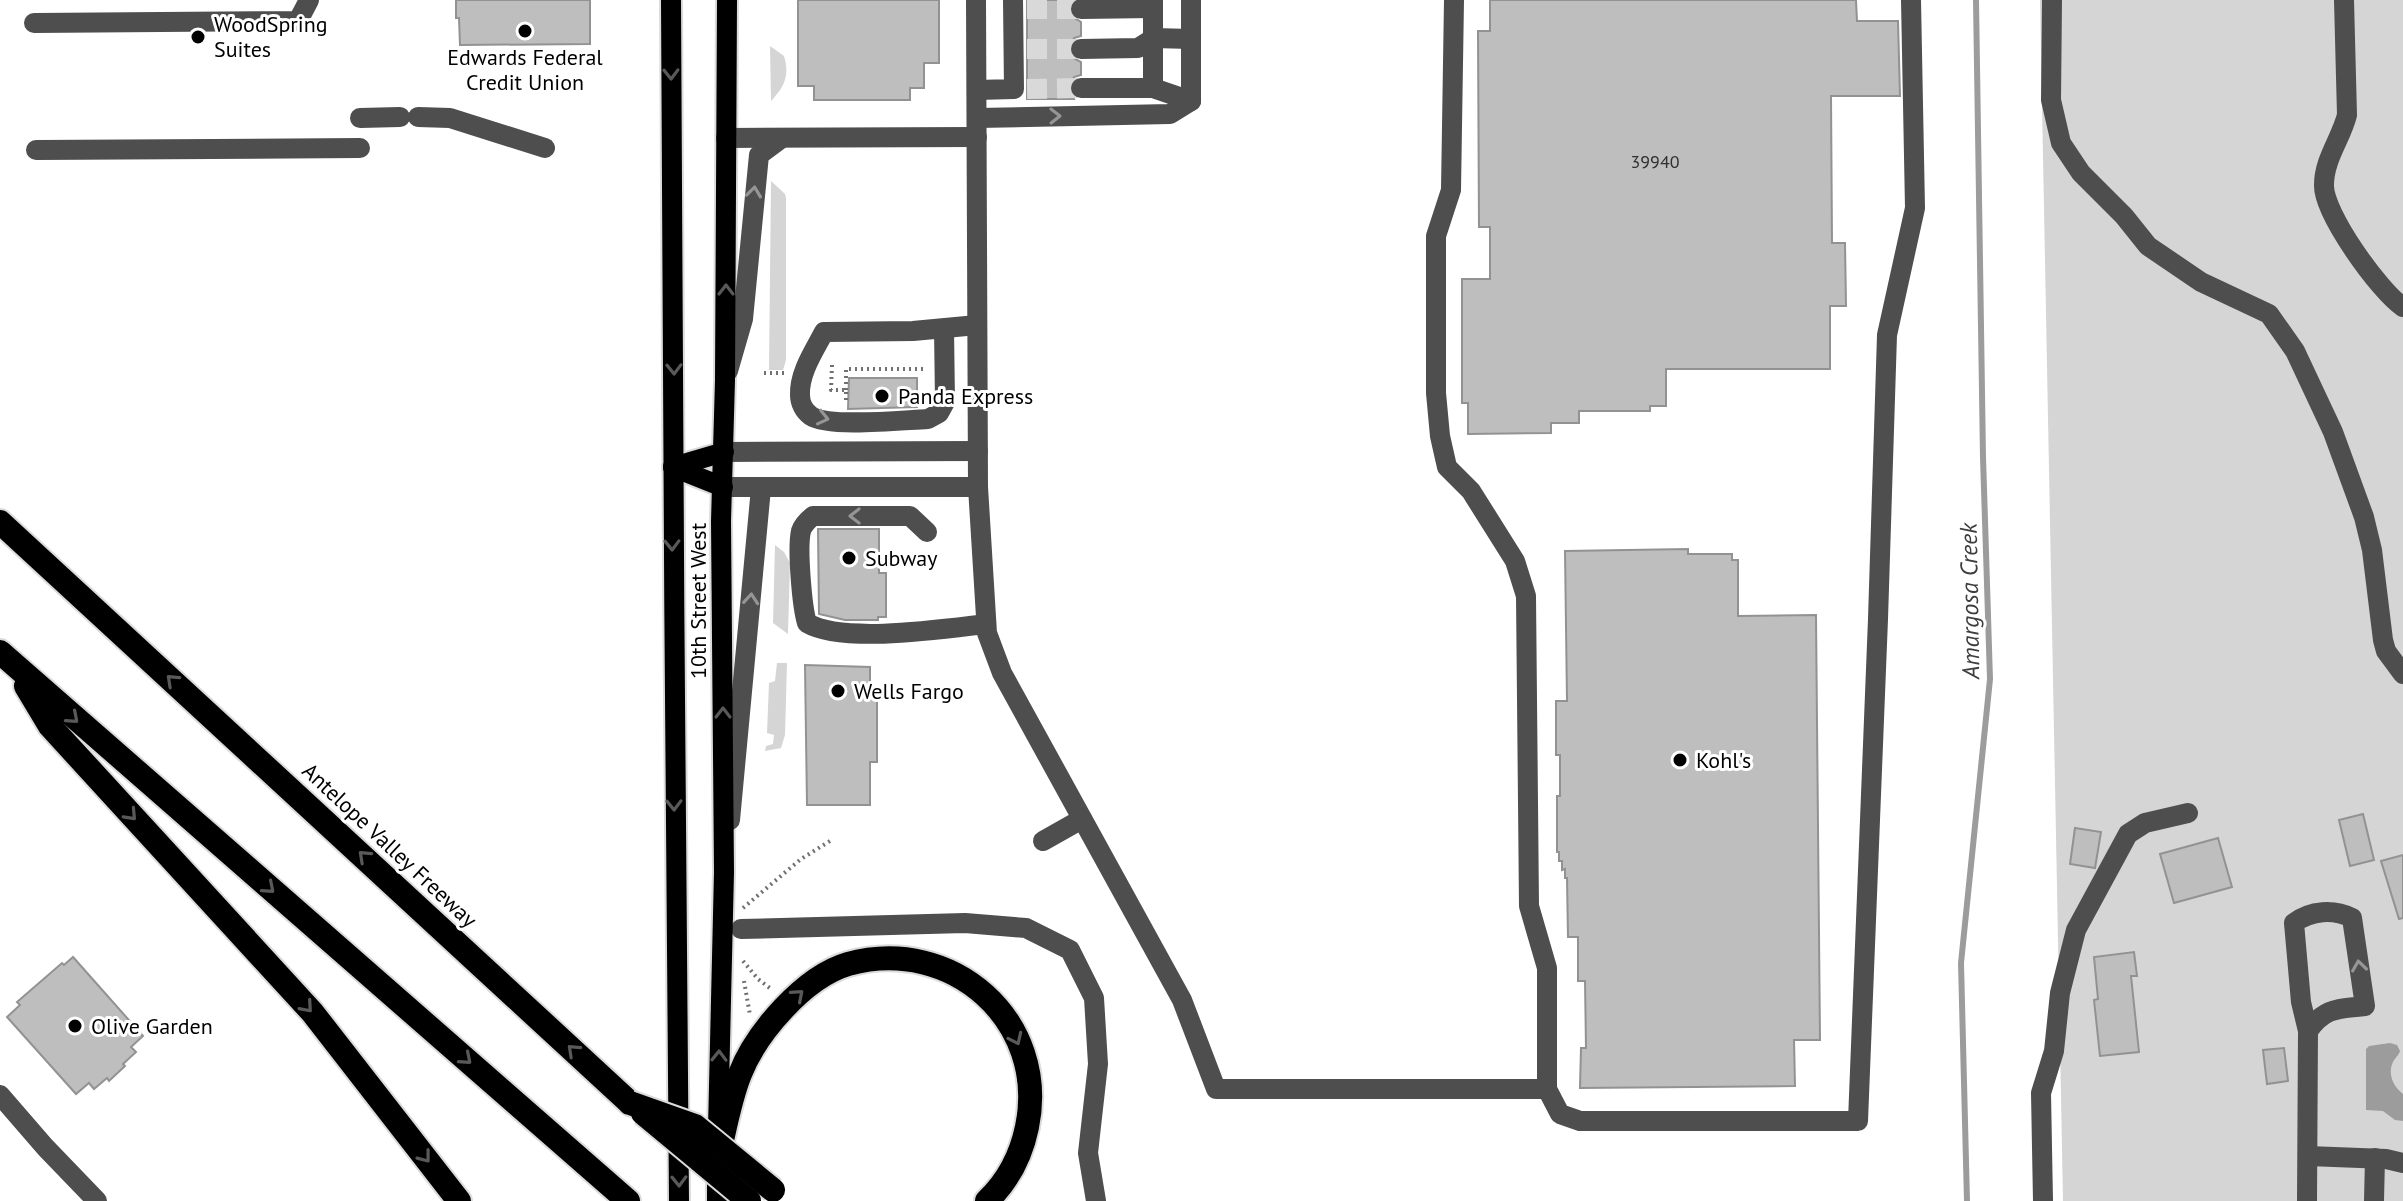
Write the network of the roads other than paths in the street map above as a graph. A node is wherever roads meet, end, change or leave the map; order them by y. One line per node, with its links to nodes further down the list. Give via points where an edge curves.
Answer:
1 (309, 0): 13 (lane, via 298,21)
2 (671, 0): 34 (main road, 10th Street West, one-way to 34)
3 (727, 0): 23 (main road, 10th Street West)
4 (976, 0): 19 (lane)
5 (1191, 0): 15 (lane)
6 (1454, 0): 49 (lane, via 1451,190 1436,236 1436,393 1447,467 1471,491 1515,561 1526,596 1529,906 1547,968)
7 (1911, 0): 49 (lane, via 1915,208 1887,335 1858,1121 1580,1121 1560,1114)
8 (2052, 0): 42 (lane, via 2051,100 2061,143 2148,246 2187,274 2269,314 2295,351 2364,517 2383,640)
9 (2344, 0): 28 (lane, via 2347,115 2323,186 2359,257)
10 (1153, 4): 12 (lane); 14 (lane)
11 (1018, 6): 19 (lane, via 1020,89)
12 (1081, 9)
13 (34, 23)
14 (1154, 38): 15 (lane); 16 (lane, via 1138,48); 18 (lane)
15 (1191, 39): 20 (lane)
16 (1081, 49)
17 (1081, 88): 18 (lane)
18 (1153, 88): 20 (lane)
19 (977, 90): 22 (lane)
20 (1191, 101): 22 (lane, one-way to 20, via 1170,114)
21 (360, 118): 26 (lane, via 450,118)
22 (977, 127): 24 (lane); 29 (lane)
23 (726, 138): 24 (lane); 31 (main road, 10th Street West, one-way to 23)
24 (782, 138): 31 (lane, one-way to 24, via 743,319 759,155)
25 (360, 148): 27 (lane)
26 (545, 148)
27 (36, 150)
28 (2403, 307)
29 (977, 325): 30 (lane); 32 (lane)
30 (944, 328): 30 (lane, one-way to 30, via 824,332 803,373 803,407 811,417 829,422 928,419 939,413 945,402)
31 (725, 380): 33 (main road, 10th Street West)
32 (978, 451): 33 (lane); 36 (lane)
33 (724, 452): 34 (main road); 35 (main road, 10th Street West)
34 (673, 467): 35 (main road); 60 (main road, 10th Street West, one-way to 60)
35 (723, 487): 37 (lane); 46 (main road, 10th Street West, one-way to 35)
36 (978, 487): 37 (lane); 40 (lane)
37 (761, 488): 46 (lane, one-way to 37)
38 (0, 522): 51 (highway, Antelope Valley Freeway, one-way to 38)
39 (927, 532): 40 (lane, one-way to 40, via 910,516 808,519 801,531 807,623 834,634)
40 (986, 624): 44 (lane, via 1002,673)
41 (7, 659): 57 (highway, one-way to 57); 59 (highway, one-way to 59, via 50,726 312,1012)
42 (2403, 674)
43 (2188, 813): 65 (lane, via 2145,823 2128,834 2076,930 2041,1093)
44 (1082, 819): 45 (lane); 49 (lane, via 1182,1000 1216,1089)
45 (1043, 841)
46 (724, 872): 54 (main road, 10th Street West, one-way to 46)
47 (741, 919): 64 (lane, via 1026,928 1070,950 1094,998 1098,1064 1088,1153)
48 (2308, 1031): 48 (lane, one-way to 48, via 2332,1010 2365,1006 2352,918 2342,913 2304,915 2294,923); 52 (lane)
49 (1547, 1089)
50 (0, 1095): 58 (lane)
51 (630, 1103): 56 (highway, bridge, via 695,1126); 62 (highway, Antelope Valley Freeway, bridge)
52 (2308, 1156): 53 (lane); 66 (lane)
53 (2375, 1158): 55 (lane); 67 (lane)
54 (717, 1162): 61 (main road, 10th Street West); 63 (highway, one-way to 63, via 740,1074 785,1007 814,981 847,965 910,960 966,980 998,1005 1026,1061 1030,1112 1025,1133 1015,1165)
55 (2403, 1163)
56 (781, 1196)
57 (626, 1199)
58 (97, 1201)
59 (459, 1201)
60 (679, 1201)
61 (717, 1201)
62 (749, 1201)
63 (987, 1201)
64 (1096, 1201)
65 (2043, 1201)
66 (2307, 1201)
67 (2374, 1201)

